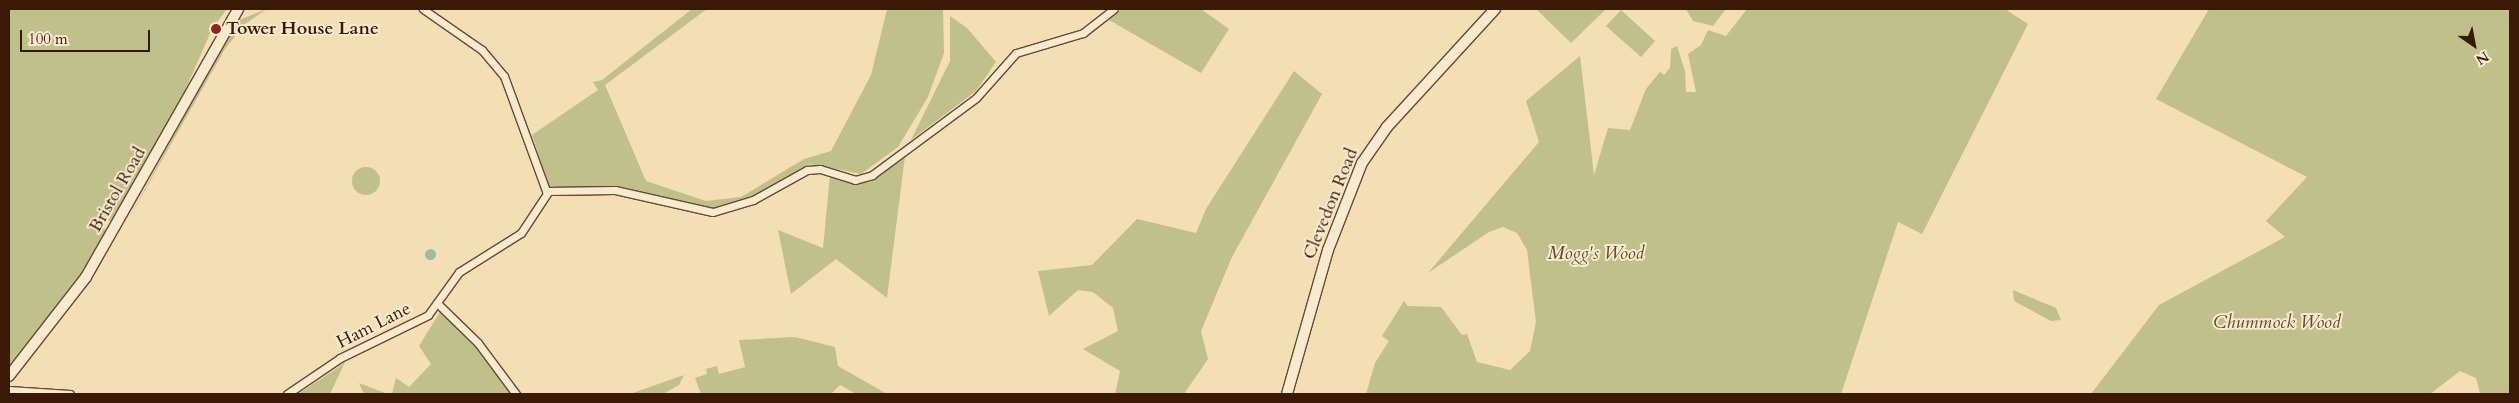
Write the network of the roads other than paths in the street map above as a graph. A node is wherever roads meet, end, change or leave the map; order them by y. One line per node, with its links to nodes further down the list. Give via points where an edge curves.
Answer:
1 (238, 9): 7 (main road, Bristol Road, via 86,277)
2 (423, 9): 5 (street, via 482,50 504,76)
3 (1114, 9): 5 (street, via 1083,33 1016,53 976,98 864,178 807,170 752,200 713,212 615,190)
4 (1495, 9): 12 (main road, Clevedon Road, via 1387,128 1362,163 1328,250)
5 (548, 192): 6 (street, Ham Lane, via 521,233 459,272)
6 (437, 303): 10 (street, Ham Lane, via 409,327 340,358); 11 (street, via 478,343)
7 (9, 376)
8 (9, 390): 9 (street)
9 (70, 394)
10 (287, 394)
11 (516, 394)
12 (1287, 394)

